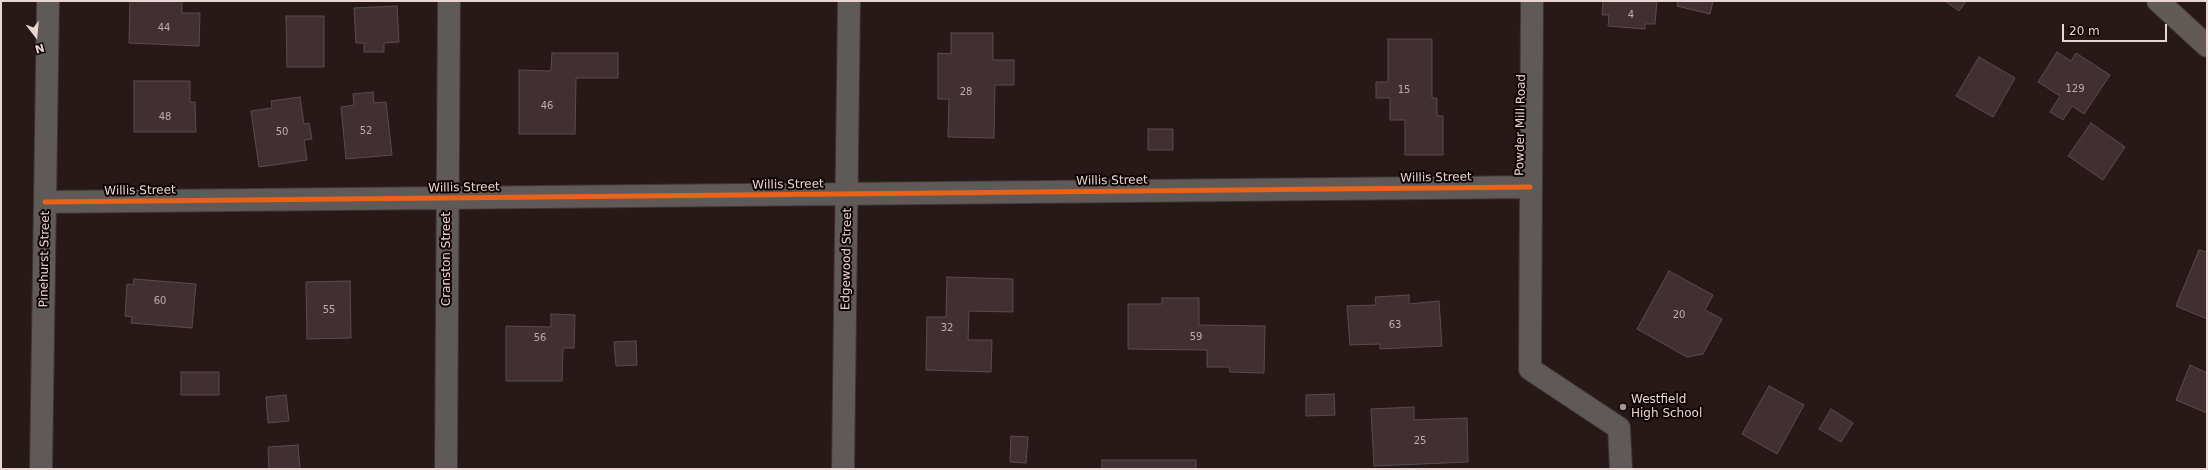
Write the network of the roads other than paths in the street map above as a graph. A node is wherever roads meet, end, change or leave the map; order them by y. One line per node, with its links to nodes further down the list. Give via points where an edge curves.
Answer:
1 (48, 1): 10 (street, Pinehurst Street)
2 (449, 1): 9 (street, Cranston Street)
3 (849, 1): 8 (street, Edgewood Street)
4 (1532, 1): 7 (street, Powder Mill Road)
5 (2158, 1): 6 (main road)
6 (2207, 46)
7 (1530, 187): 8 (street, Willis Street); 14 (street, Powder Mill Road, via 1530,369 1619,428)
8 (848, 194): 9 (street, Willis Street); 13 (street, Edgewood Street)
9 (448, 198): 10 (street, Willis Street); 12 (street, Cranston Street)
10 (45, 202): 11 (street, Pinehurst Street)
11 (41, 469)
12 (446, 469)
13 (843, 469)
14 (1621, 469)

